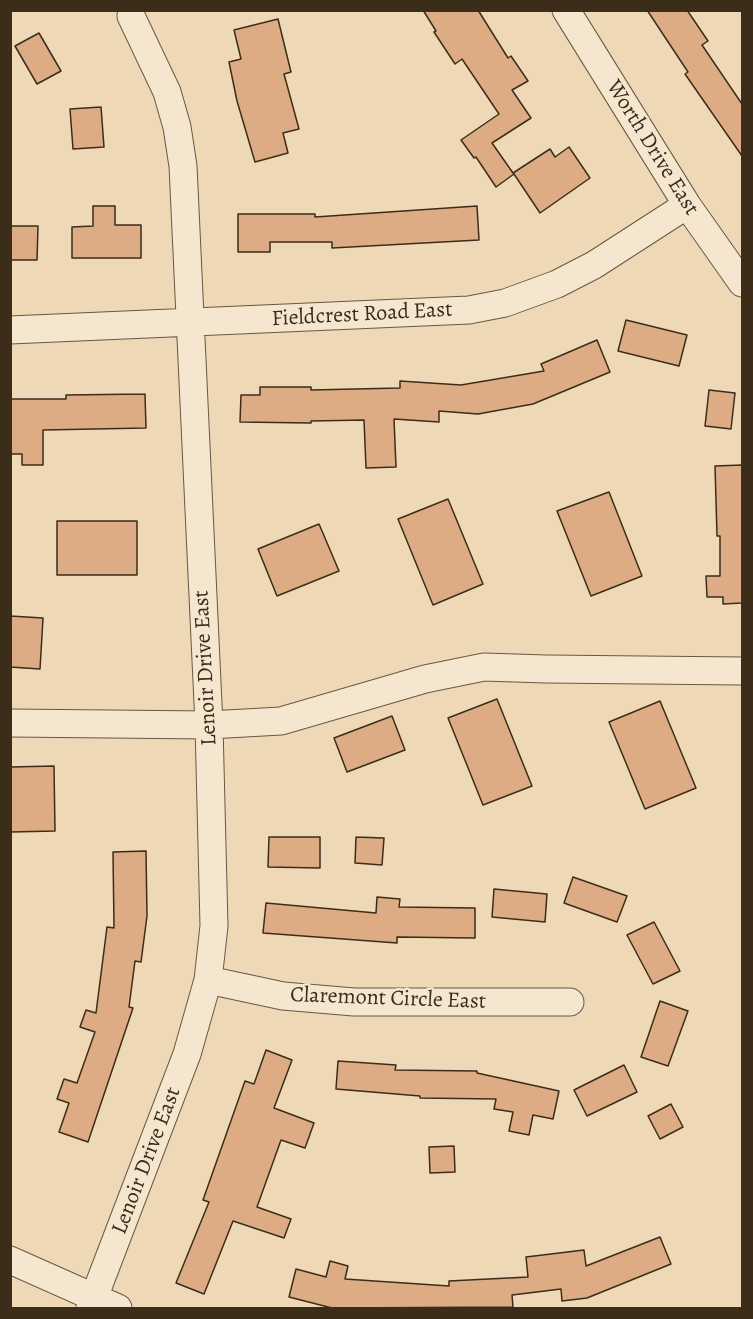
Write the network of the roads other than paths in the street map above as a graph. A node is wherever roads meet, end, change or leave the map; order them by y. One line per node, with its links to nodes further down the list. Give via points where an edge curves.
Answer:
1 (566, 10): 3 (street, Worth Drive East)
2 (131, 16): 5 (street, Lenoir Drive East, via 167,92 177,127 183,166)
3 (687, 205): 4 (street, Worth Drive East); 5 (street, Fieldcrest Road East, via 594,265 505,303 469,310)
4 (742, 283)
5 (189, 323): 6 (street, Fieldcrest Road East); 9 (street, Lenoir Drive East)
6 (10, 330)
7 (742, 671): 9 (street, via 484,667 425,679 281,721)
8 (10, 723): 9 (street)
9 (209, 725): 10 (street, Lenoir Drive East, via 214,926)
10 (208, 980): 11 (street, Claremont Circle East, via 283,996 354,1002); 13 (street, Lenoir Drive East, via 187,1054)
11 (570, 1002)
12 (10, 1260): 13 (street)
13 (101, 1305)

